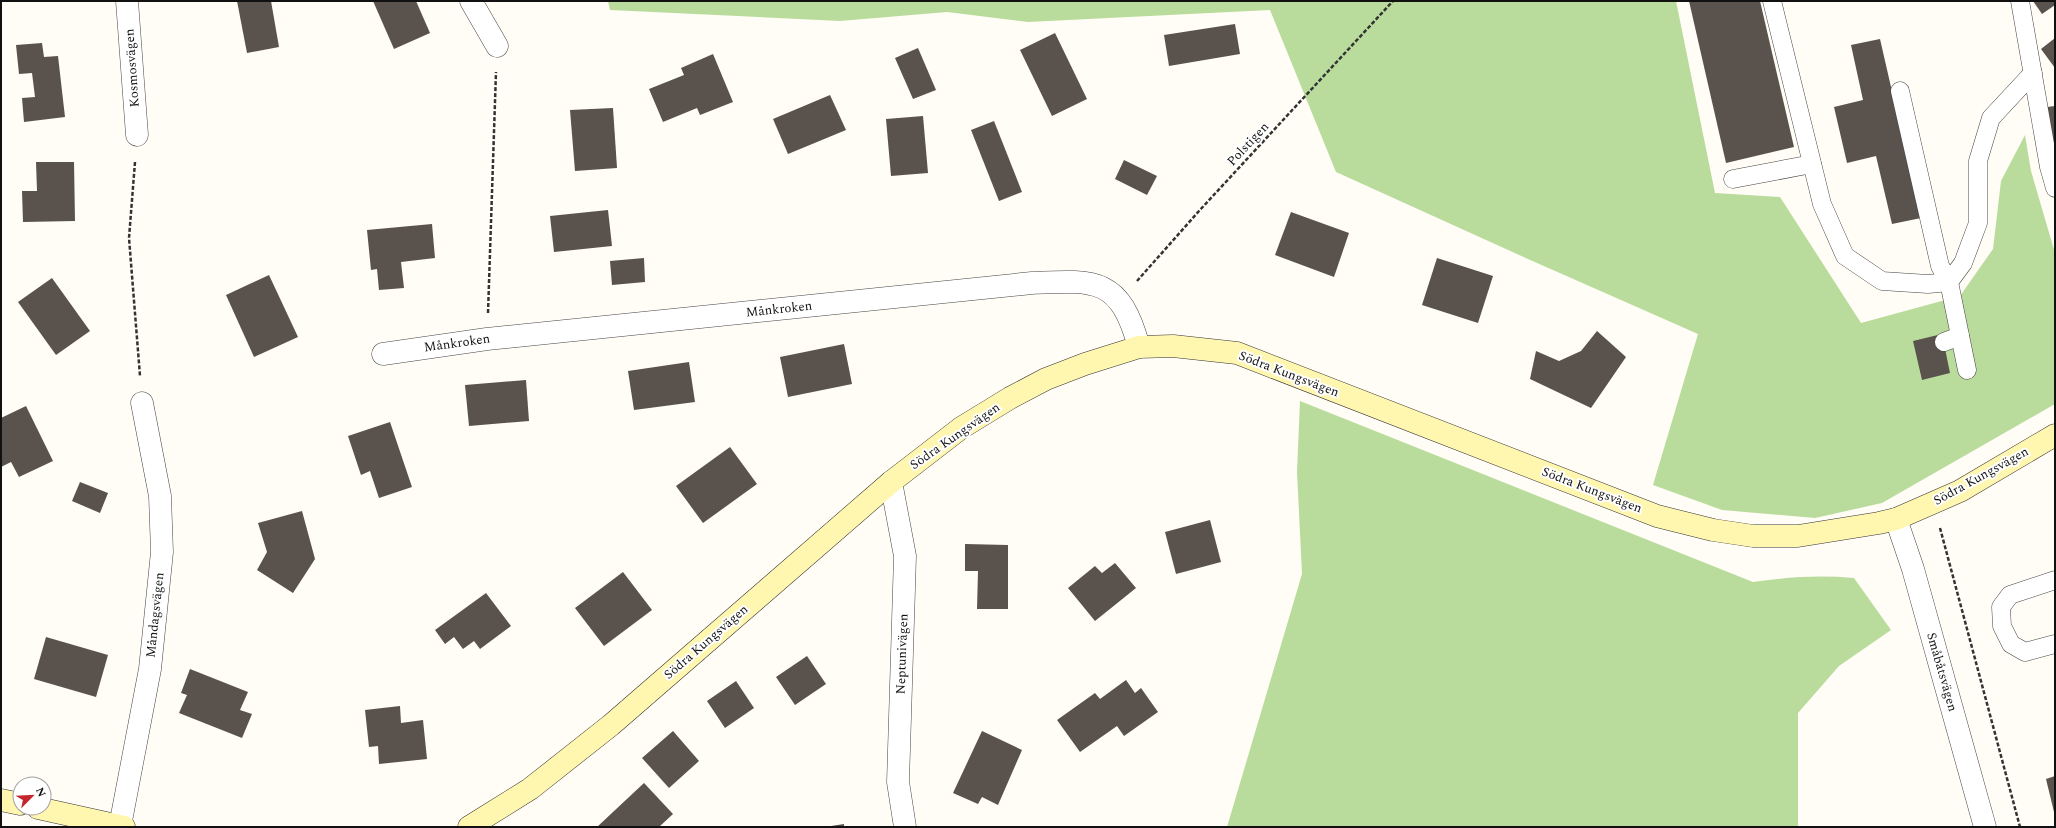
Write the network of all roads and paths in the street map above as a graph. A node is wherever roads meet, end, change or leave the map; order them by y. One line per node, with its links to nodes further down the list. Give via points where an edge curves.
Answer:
1 (127, 1): 9 (street, Kosmosvägen)
2 (471, 1): 6 (street)
3 (1393, 1): 14 (path, Polstigen, via 1199,211)
4 (1772, 1): 10 (lane)
5 (2020, 1): 7 (lane)
6 (497, 46): 15 (path)
7 (2033, 73): 12 (lane); 13 (lane, via 1991,118 1978,161 1978,223 1963,264)
8 (1900, 91): 13 (lane, via 1940,266)
9 (137, 135): 19 (path, via 129,238)
10 (1812, 164): 11 (lane); 13 (lane, via 1822,204 1845,256 1882,281 1928,284)
11 (1734, 179)
12 (2055, 188)
13 (1949, 282): 18 (lane, via 1952,339)
14 (1120, 301): 15 (street, Månkroken, via 1108,290 1093,283 1032,283); 16 (street, Månkroken)
15 (487, 338): 17 (street, Månkroken)
16 (1139, 347): 21 (street, Södra Kungsvägen, via 1046,379 1010,398 961,428); 23 (street, Södra Kungsvägen, via 1173,346 1237,353 1657,516 1713,530 1753,536 1798,536)
17 (383, 354)
18 (1967, 370)
19 (142, 404): 29 (street, Måndagsvägen, via 160,496 162,552 150,669)
20 (2054, 439): 22 (street, Södra Kungsvägen)
21 (891, 482): 30 (street, Södra Kungsvägen, via 611,725 530,789); 31 (street, Neptunivägen, via 905,556 898,782)
22 (1934, 503): 23 (street, Södra Kungsvägen); 33 (path)
23 (1896, 518): 32 (street, Småbåtsvägen, via 1913,569)
24 (2055, 580): 25 (lane, via 2010,595 2001,607 2002,626 2011,644 2025,652)
25 (2055, 644)
26 (1, 800): 27 (street)
27 (12, 802)
28 (52, 811): 29 (street)
29 (122, 827)
30 (469, 827)
31 (905, 827)
32 (1985, 827)
33 (2020, 827)

